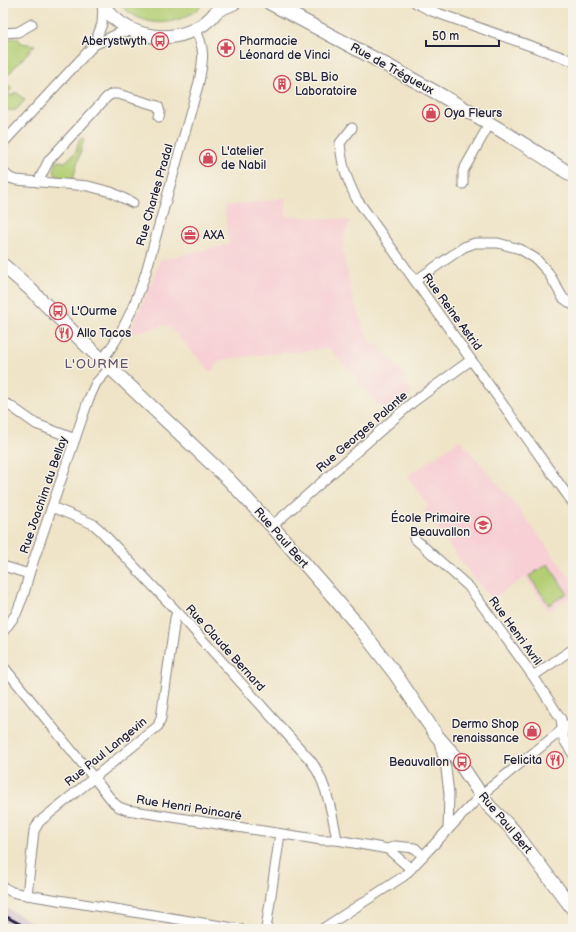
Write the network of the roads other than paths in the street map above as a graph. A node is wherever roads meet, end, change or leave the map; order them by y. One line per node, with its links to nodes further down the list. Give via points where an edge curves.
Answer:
1 (234, 3): 5 (main road)
2 (270, 3): 13 (main road, Rue de Trégueux)
3 (416, 3): 11 (street)
4 (103, 4): 8 (main road, via 116,20); 10 (street, via 102,24)
5 (220, 6): 7 (main road, via 208,21)
6 (32, 24): 9 (street, via 18,32)
7 (195, 29): 8 (main road, via 175,36 154,37); 25 (street, Rue Charles Pradal, via 202,42 203,55 199,82 146,272)
8 (134, 31): 10 (street, via 121,32)
9 (3, 33)
10 (94, 45): 15 (street)
11 (573, 61)
12 (159, 117): 18 (street, via 158,106 112,94 49,160)
13 (490, 123): 17 (main road, Rue de Trégueux); 19 (street, via 463,171)
14 (352, 128): 22 (street, Rue Reine Astrid, via 340,143 347,179 356,198)
15 (5, 137)
16 (3, 172): 18 (street, via 16,180)
17 (573, 176)
18 (38, 182): 20 (street, via 88,186 111,192)
19 (463, 184)
20 (133, 202)
21 (3, 265): 25 (main road, Rue Paul Bert)
22 (415, 281): 23 (street, via 464,247 475,243 498,242 520,249 536,258 548,272 563,298); 24 (street, Rue Reine Astrid)
23 (573, 305)
24 (471, 360): 28 (street, Rue Reine Astrid); 30 (street, Rue Georges Palante, via 413,402)
25 (106, 364): 27 (street, Rue Joachim du Bellay, via 88,401); 30 (main road, Rue Paul Bert, via 228,479)
26 (3, 403): 27 (street, via 36,424)
27 (75, 440): 29 (street, Rue Joachim du Bellay)
28 (573, 503)
29 (52, 506): 33 (street, Rue Joachim du Bellay); 34 (street, Rue Claude Bernard, via 93,524)
30 (272, 526): 41 (main road, Rue Paul Bert, via 356,623 396,675)
31 (414, 538): 38 (street, Rue Henri Avril, via 469,587)
32 (3, 566): 33 (street)
33 (29, 574): 35 (street, Rue Joachim du Bellay, via 16,614)
34 (177, 613): 43 (street, Rue Paul Langevin, via 158,726); 47 (street, Rue Claude Bernard, via 317,769 322,779)
35 (3, 632)
36 (573, 649): 38 (street)
37 (3, 666): 43 (street, Rue Henri Poincaré)
38 (533, 676): 40 (street, Rue Henri Avril, via 560,719)
39 (573, 721): 40 (street)
40 (562, 730): 42 (street, Rue Henri Avril, via 564,740); 44 (street)
41 (437, 736): 44 (main road, Rue Paul Bert, via 455,756); 45 (street, Rue Paul Bert, via 446,769 449,794)
42 (573, 754)
43 (93, 778): 46 (street, Rue Henri Poincaré, via 114,803 127,810); 52 (street, Rue Paul Langevin, via 36,827)
44 (481, 795): 45 (street); 53 (main road, Rue Paul Bert, via 513,830)
45 (448, 830): 49 (street)
46 (280, 834): 47 (street, Rue Henri Poincaré); 55 (street)
47 (337, 840): 48 (street, Rue Henri Poincaré)
48 (388, 850): 49 (street, Rue Henri Poincaré, via 395,846 415,848); 50 (street, Rue Henri Poincaré)
49 (423, 856): 50 (street)
50 (411, 869): 56 (street)
51 (3, 886): 52 (street, via 12,892)
52 (27, 896): 54 (street)
53 (573, 909)
54 (240, 929)
55 (266, 929)
56 (322, 929)

